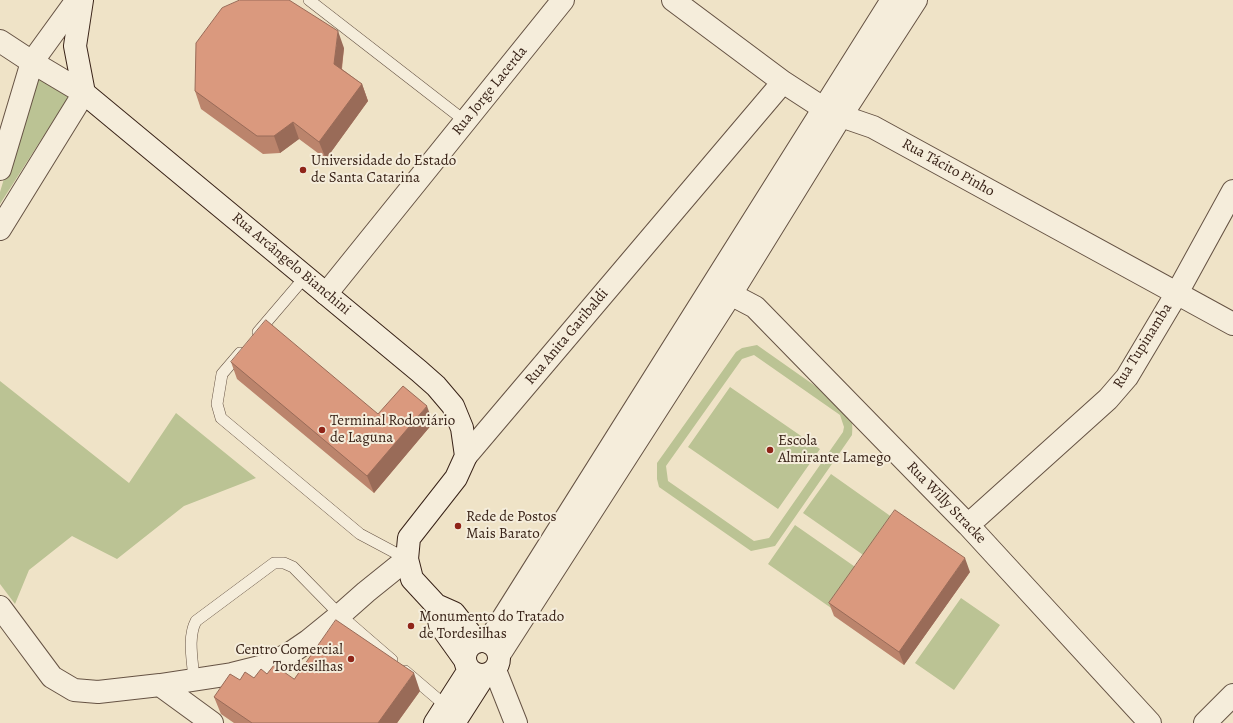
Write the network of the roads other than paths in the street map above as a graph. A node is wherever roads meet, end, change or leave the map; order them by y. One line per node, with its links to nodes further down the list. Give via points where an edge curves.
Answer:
1 (77, 0): 9 (street)
2 (82, 0): 11 (street, via 75,46)
3 (309, 0): 13 (lane)
4 (563, 0): 13 (street, Rua Jorge Lacerda)
5 (673, 0): 10 (street, Rua Tácito Pinho)
6 (892, 0): 12 (street)
7 (916, 0): 12 (street)
8 (0, 40): 9 (street, Rua Arcângelo Bianchini)
9 (32, 62): 11 (street, Rua Arcângelo Bianchini); 14 (street)
10 (783, 82): 12 (street, Rua Tácito Pinho); 22 (street, Rua Anita Garibaldi)
11 (84, 93): 16 (street); 17 (street, Rua Arcângelo Bianchini)
12 (832, 112): 18 (street); 19 (street, Rua Tácito Pinho, via 873,127)
13 (465, 121): 20 (street, Rua Jorge Lacerda)
14 (0, 169)
15 (1233, 191): 19 (street, Rua Tupinamba)
16 (0, 229)
17 (305, 277): 20 (street, Rua Arcângelo Bianchini); 24 (lane, via 222,374 217,404 221,418 360,534)
18 (722, 289): 23 (street, Rua Willy Stracke, via 755,307); 27 (street)
19 (1177, 293): 21 (street, Rua Tácito Pinho); 23 (street, Rua Tupinamba, via 1127,377 1108,399)
20 (326, 294): 22 (street, Rua Arcângelo Bianchini, via 436,386 453,406 462,428)
21 (1233, 324)
22 (466, 456): 24 (street, Rua Anita Garibaldi, via 456,478 409,538)
23 (968, 525): 34 (street, Rua Willy Stracke)
24 (407, 559): 26 (street); 27 (street, Rua Anita Garibaldi, via 412,579 436,605 454,613)
25 (0, 607): 29 (street, via 52,677 74,690 98,692)
26 (340, 615): 28 (street, via 308,642 264,666); 28 (lane, via 293,568 284,563 274,563 196,621 191,640); 31 (lane)
27 (482, 659): 31 (street); 33 (street, Rua Anita Garibaldi)
28 (194, 680): 29 (street)
29 (160, 685): 32 (street)
30 (1233, 695): 35 (street)
31 (445, 717)
32 (212, 723)
33 (516, 723)
34 (1150, 723)
35 (1205, 723)

